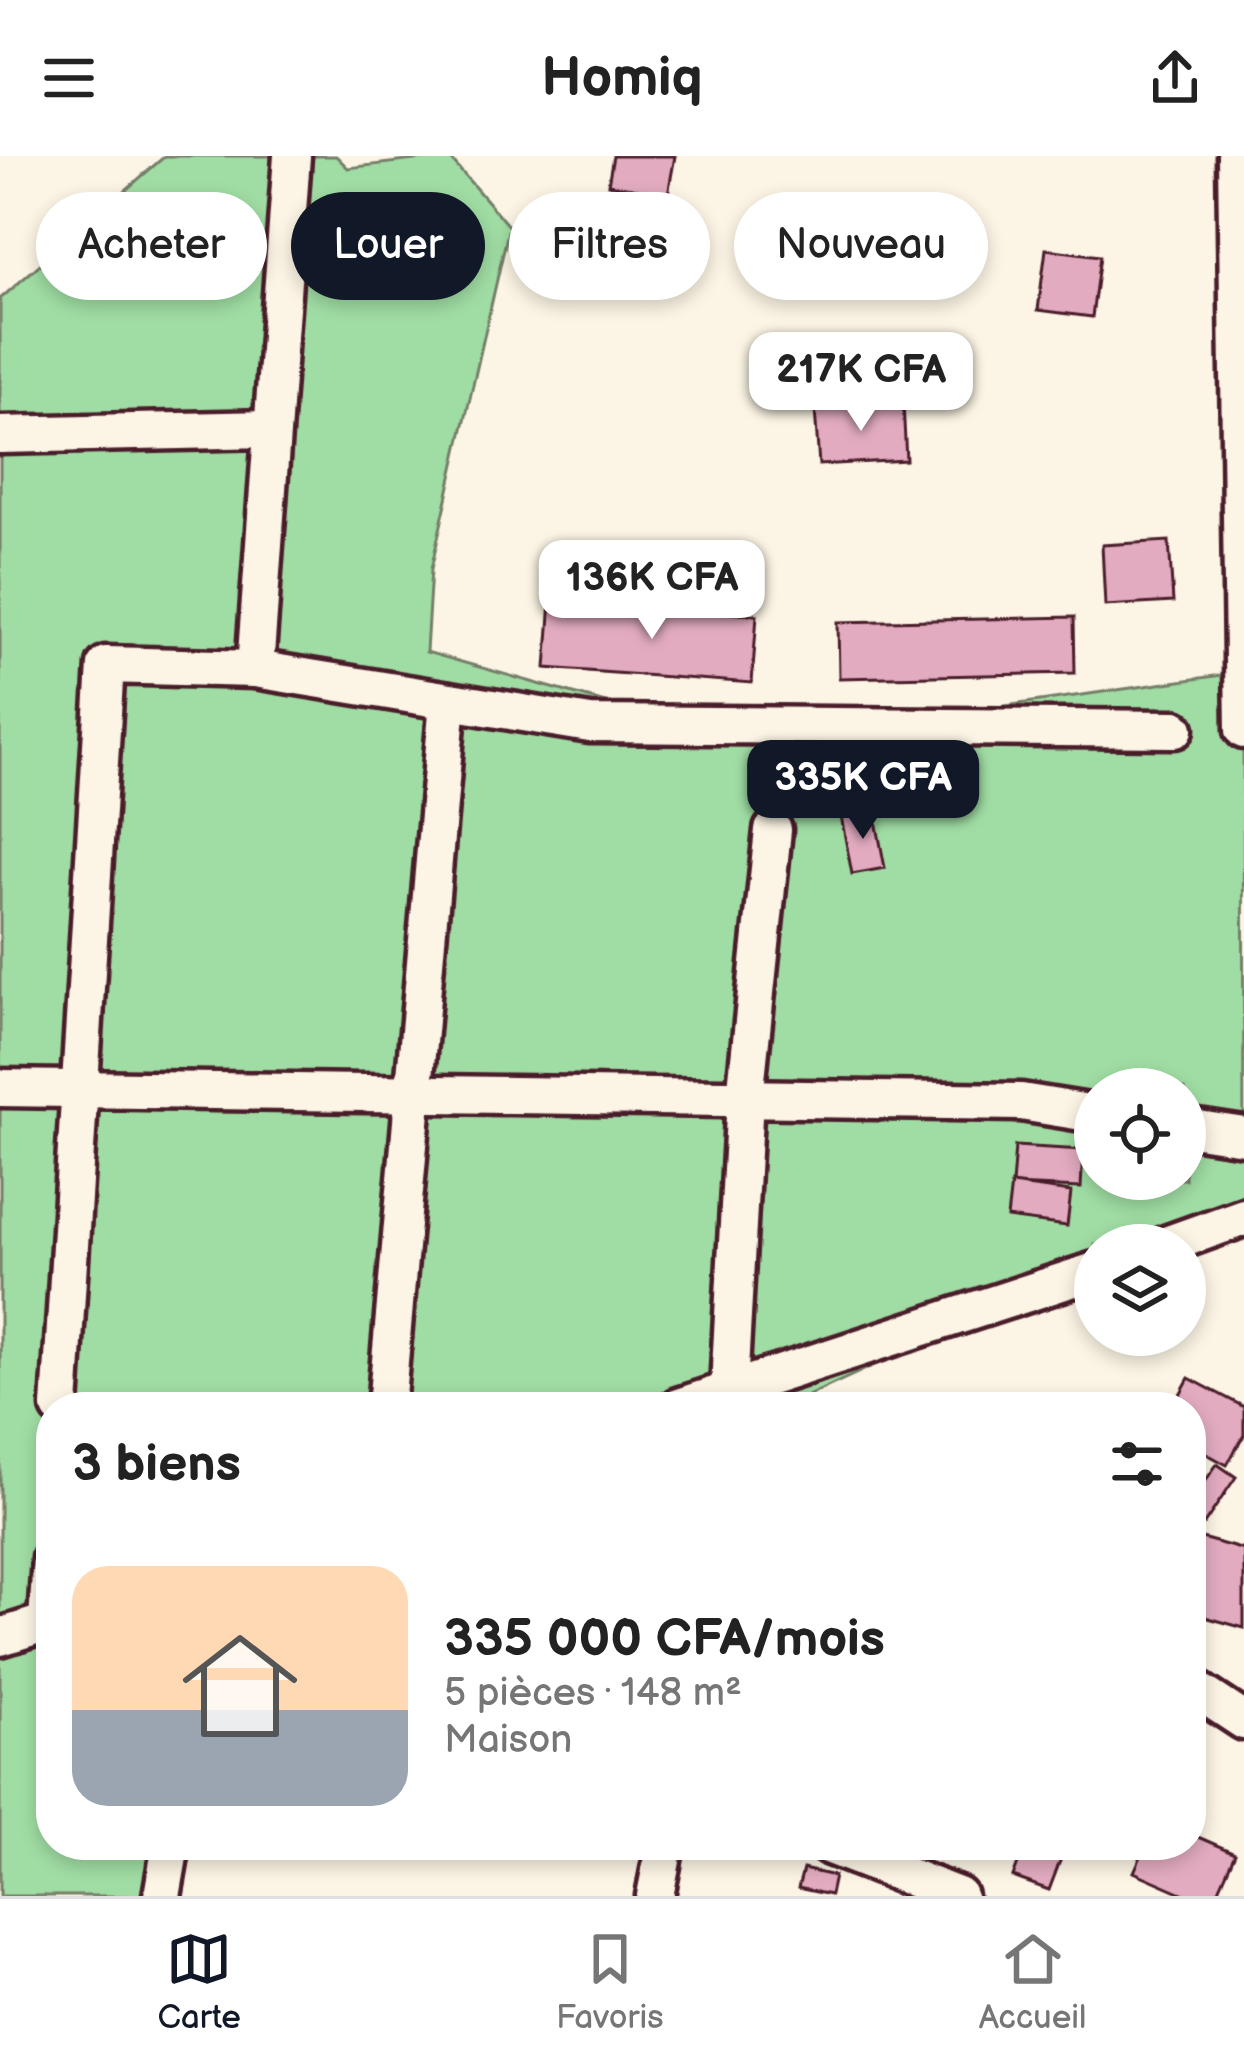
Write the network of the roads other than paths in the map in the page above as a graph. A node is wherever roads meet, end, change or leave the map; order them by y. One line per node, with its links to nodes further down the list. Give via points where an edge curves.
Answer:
1 (292, 156): 4 (street)
2 (1232, 157): 3 (street)
3 (1241, 377): 9 (street)
4 (272, 429): 5 (street); 6 (street)
5 (0, 435)
6 (255, 669): 7 (street); 12 (street, via 106,665)
7 (448, 701): 8 (street, via 590,724); 13 (street)
8 (1175, 729)
9 (1244, 730)
10 (773, 830): 14 (street)
11 (0, 1088): 12 (street)
12 (81, 1088): 13 (street); 21 (street)
13 (410, 1094): 14 (street); 22 (street)
14 (745, 1098): 15 (street, via 1021,1102); 23 (street)
15 (1074, 1111)
16 (1206, 1130): 17 (street)
17 (1244, 1136)
18 (1244, 1217): 19 (street)
19 (1206, 1231)
20 (1074, 1278): 24 (street)
21 (61, 1392)
22 (387, 1392)
23 (737, 1392)
24 (761, 1392)
25 (36, 1625): 26 (street)
26 (0, 1637)
27 (1206, 1696): 28 (street)
28 (1244, 1721)
29 (168, 1860): 32 (street)
30 (662, 1860): 33 (street)
31 (866, 1860): 34 (street)
32 (162, 1896)
33 (655, 1896)
34 (958, 1896)

